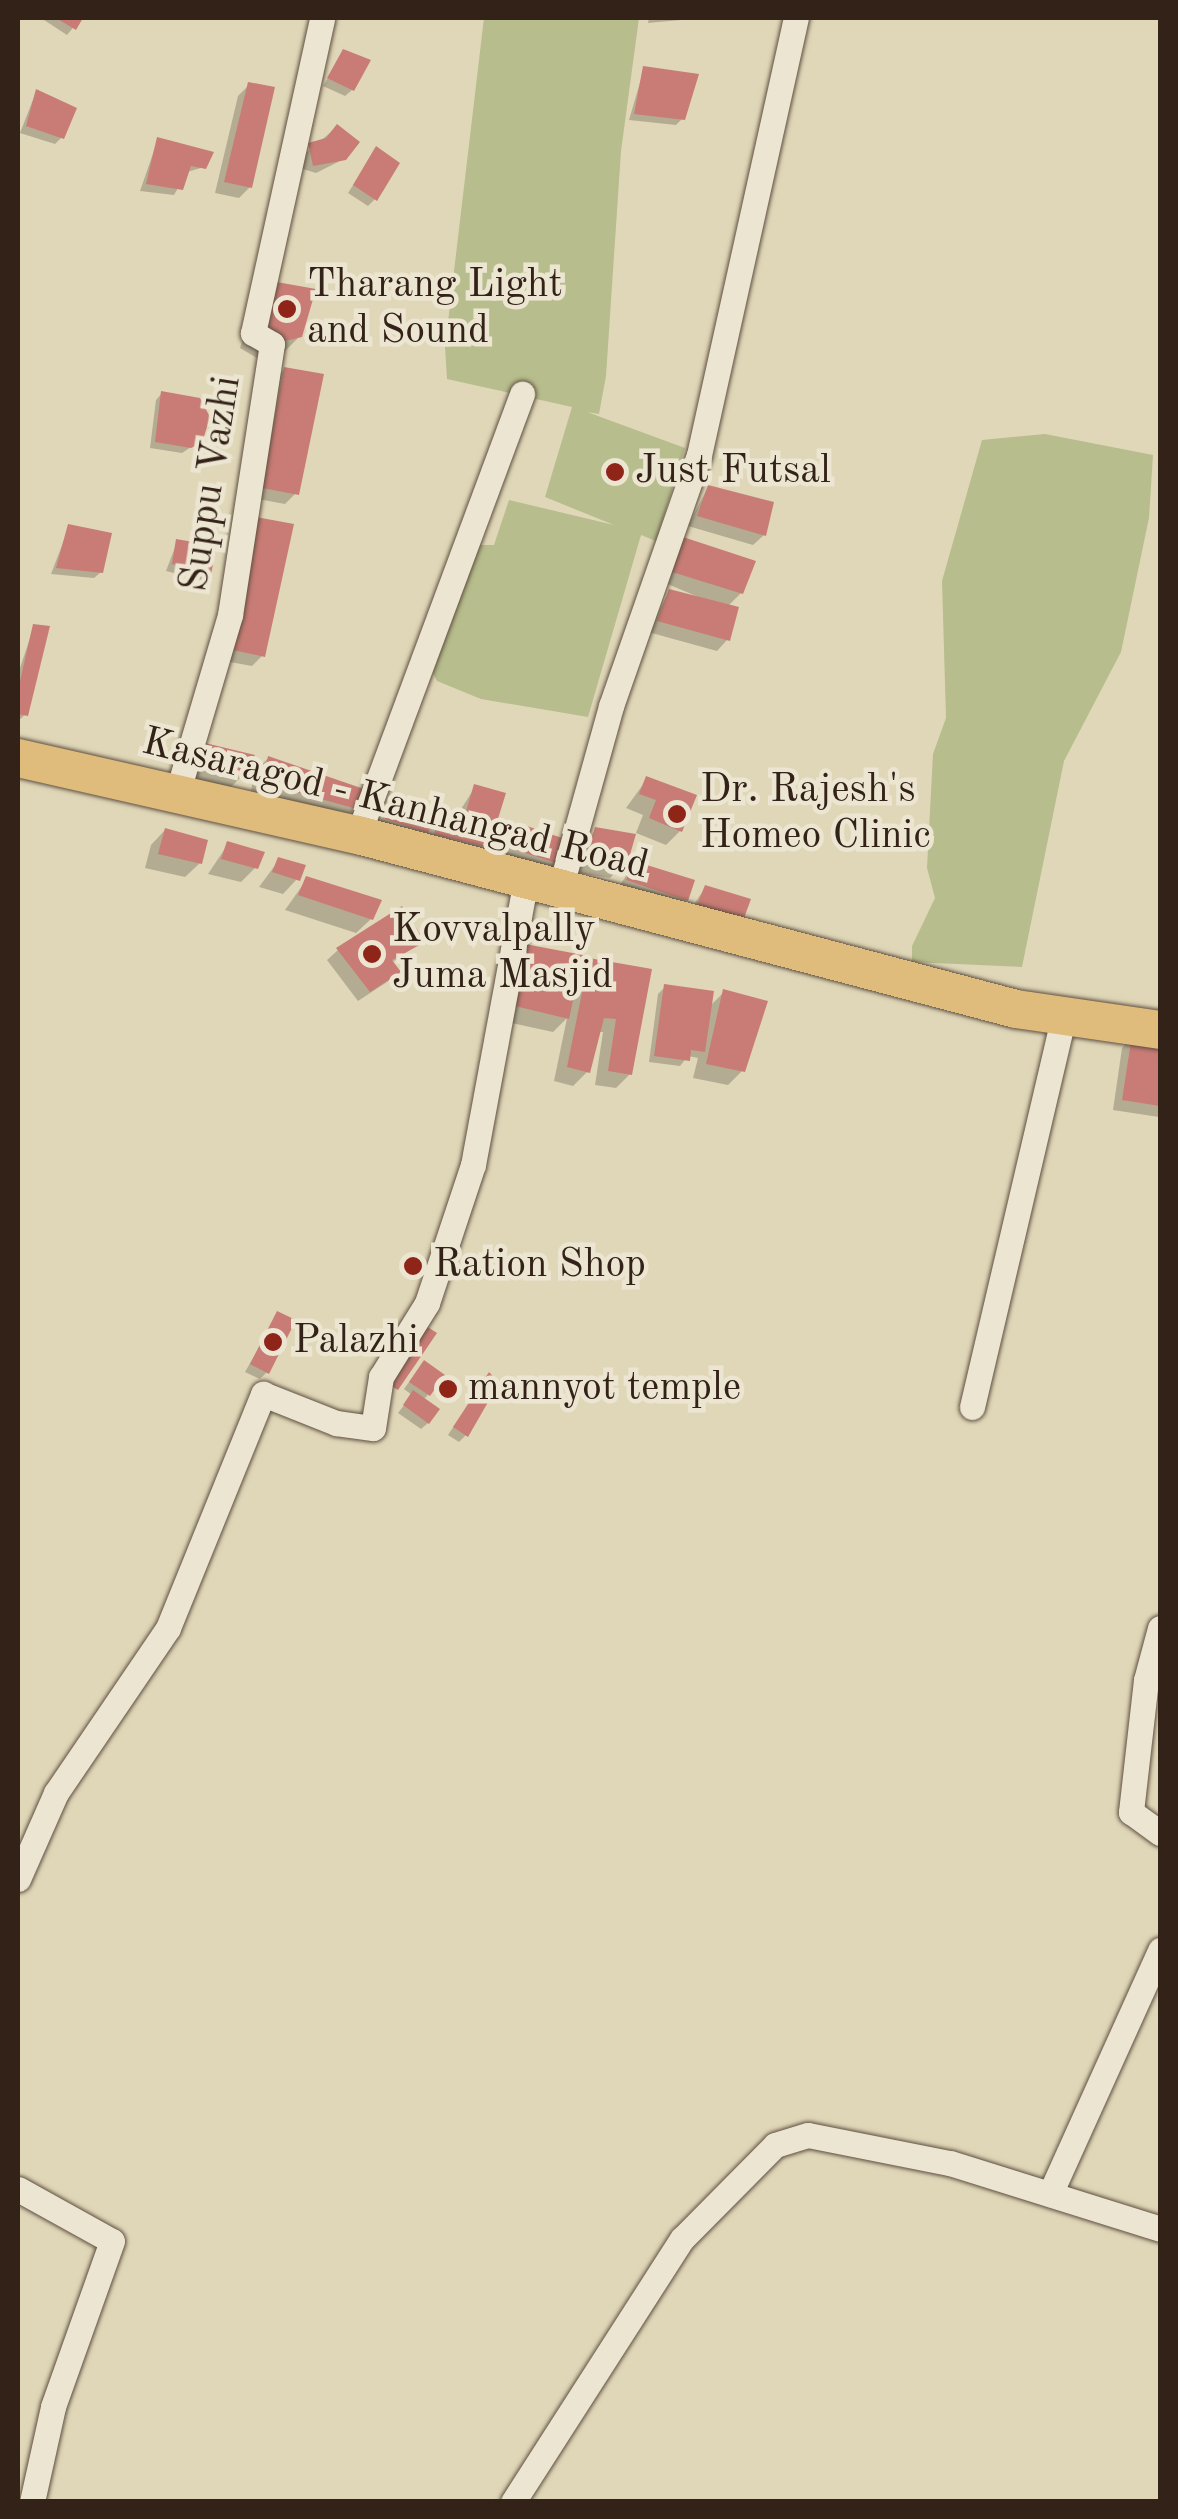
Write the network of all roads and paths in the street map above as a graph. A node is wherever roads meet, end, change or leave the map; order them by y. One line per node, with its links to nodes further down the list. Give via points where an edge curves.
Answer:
1 (322, 18): 5 (street, Suppu Vazhi, via 253,333 272,344 230,615)
2 (796, 18): 7 (street, via 698,455)
3 (522, 394): 6 (street)
4 (18, 758): 5 (main road, Kasaragod - Kanhangad Road)
5 (177, 794): 6 (main road, Kasaragod - Kanhangad Road)
6 (358, 835): 7 (main road, Kasaragod - Kanhangad Road)
7 (543, 884): 8 (main road, Kasaragod - Kanhangad Road, via 672,922); 13 (street, via 473,1166 427,1303 381,1378 373,1428 336,1423 262,1394 168,1628 56,1792)
8 (1064, 1016): 9 (main road, Kasaragod - Kanhangad Road); 10 (street)
9 (1160, 1030)
10 (972, 1406)
11 (1160, 1628): 12 (street, via 1146,1680 1131,1812)
12 (1160, 1833)
13 (18, 1879)
14 (1160, 1950): 16 (street)
15 (18, 2188): 18 (street, via 112,2241 53,2407)
16 (1050, 2194): 17 (street); 19 (street, via 950,2163 808,2135 775,2145 682,2239)
17 (1160, 2229)
18 (32, 2502)
19 (514, 2502)

